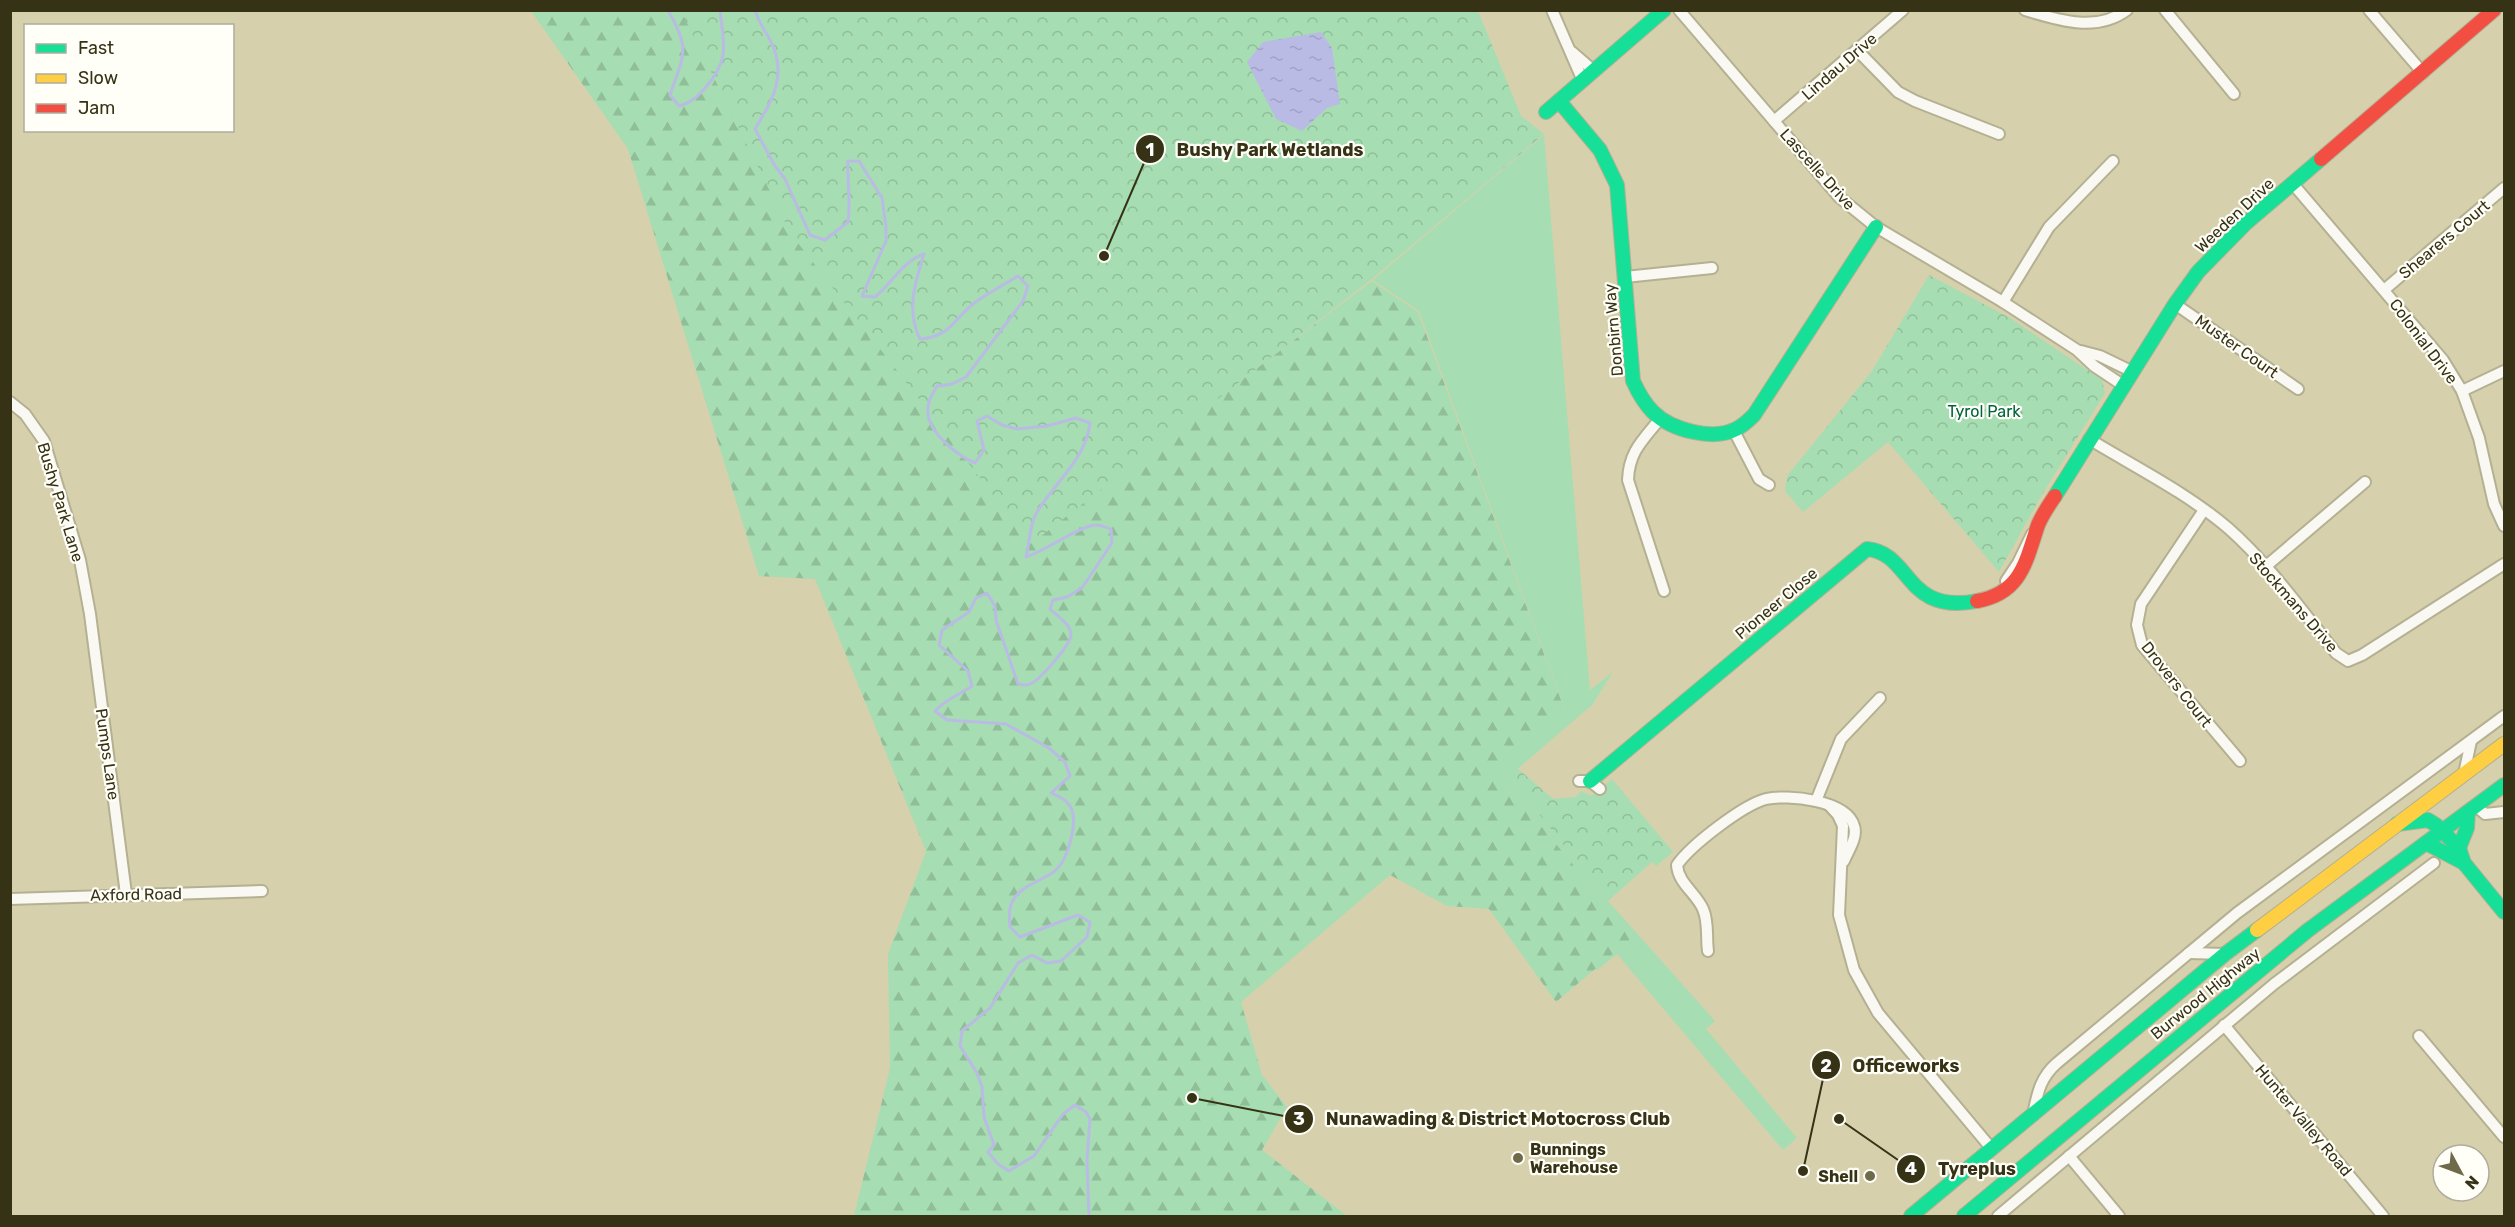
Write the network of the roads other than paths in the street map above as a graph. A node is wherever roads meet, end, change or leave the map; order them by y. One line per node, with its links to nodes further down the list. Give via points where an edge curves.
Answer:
1 (1552, 10): 10 (street)
2 (1664, 10): 12 (main road)
3 (1679, 10): 18 (street, Lascelle Drive)
4 (1903, 10): 11 (street, Lindau Drive)
5 (2025, 10): 6 (street, via 2066,23 2080,23 2109,19)
6 (2127, 10)
7 (2165, 10): 15 (street)
8 (2369, 10): 13 (street)
9 (2494, 10): 13 (main road, Weeden Drive)
10 (1569, 50): 12 (street); 14 (street)
11 (1857, 50): 18 (street, Lindau Drive); 19 (street, via 1898,92)
12 (1594, 70): 14 (main road)
13 (2423, 73): 21 (main road, Weeden Drive)
14 (1583, 81): 16 (main road)
15 (2234, 94)
16 (1559, 101): 17 (main road); 25 (main road, Donbirn Way, via 1613,169)
17 (1546, 112)
18 (1774, 121): 23 (street, Lascelle Drive, via 1839,197)
19 (1999, 135)
20 (2113, 161): 27 (street, via 2049,227)
21 (2293, 184): 26 (street, Colonial Drive); 28 (main road, Weeden Drive, via 2218,249)
22 (2505, 188): 26 (street, Shearers Court)
23 (1876, 227): 27 (street, Lascelle Drive); 37 (main road, via 1757,412)
24 (1712, 268): 25 (street)
25 (1624, 277): 36 (main road, Donbirn Way, via 1633,381 1644,404)
26 (2384, 290): 34 (street, Colonial Drive, via 2443,360)
27 (2002, 302): 29 (street, Lascelle Drive)
28 (2175, 304): 31 (main road, Weeden Drive); 33 (street, Muster Court)
29 (2077, 350): 31 (street, Lascelle Drive); 32 (street, Lascelle Drive)
30 (2505, 370): 34 (street)
31 (2133, 372): 32 (main road, Weeden Drive)
32 (2124, 386): 38 (main road, Weeden Drive)
33 (2298, 389)
34 (2462, 391): 41 (street, Colonial Drive)
35 (10, 402): 48 (street, Bushy Park Lane, via 25,414 44,441 80,560)
36 (1659, 420): 37 (main road, Donbirn Way, via 1685,432); 46 (street, via 1634,451 1628,480)
37 (1734, 431): 40 (street, via 1759,479)
38 (2089, 439): 42 (street, Stockmans Drive); 47 (main road, Weeden Drive, via 2037,526 2023,570)
39 (2365, 482): 45 (street)
40 (1769, 485)
41 (2499, 502): 43 (street, Colonial Drive)
42 (2204, 510): 45 (street, Stockmans Drive, via 2244,543); 53 (street, Drovers Court, via 2141,604 2137,625 2142,645)
43 (2505, 526)
44 (2505, 564): 45 (street, Stockmans Drive, via 2348,661 2336,653)
45 (2265, 567)
46 (1664, 591)
47 (1996, 593): 55 (main road, Pioneer Close, via 1965,605 1936,601 1917,589 1883,552 1867,549)
48 (90, 614): 69 (street, Pumps Lane)
49 (1880, 698): 57 (street, via 1841,738)
50 (2505, 716): 51 (street)
51 (2471, 741): 54 (street); 73 (street, via 2237,913)
52 (2505, 744): 54 (main road, Burwood Highway)
53 (2240, 761)
54 (2463, 774): 58 (main road, Burwood Highway)
55 (1590, 784)
56 (2505, 785): 58 (main road, Burwood Highway)
57 (1816, 801): 72 (street, via 1791,797 1755,803 1682,858 1677,865 1678,875 1702,908 1707,927 1700,935); 81 (street, via 1844,813 1855,826 1839,872 1839,915 1854,970 1867,996)
58 (2464, 801): 59 (street, via 2486,814); 60 (main road, Burwood Highway); 61 (main road, Burwood Highway); 63 (main road, via 2467,828)
59 (2505, 812)
60 (2397, 824): 61 (main road, via 2428,820); 74 (main road, Burwood Highway)
61 (2443, 830): 62 (main road, Burwood Highway); 63 (main road)
62 (2426, 843): 64 (main road, Burwood Highway); 66 (main road)
63 (2459, 848): 66 (main road)
64 (2413, 852): 67 (street); 77 (main road, Burwood Highway, via 2307,931)
65 (2434, 863): 67 (street)
66 (2464, 863): 71 (main road)
67 (2411, 880): 75 (street)
68 (262, 891): 69 (street, Axford Road)
69 (126, 894): 70 (street, Axford Road)
70 (10, 899)
71 (2505, 912)
72 (1708, 951)
73 (2189, 953): 74 (street, Burwood Highway); 79 (street, via 2050,1069 2039,1085)
74 (2225, 954): 79 (main road, Burwood Highway)
75 (2224, 1025): 78 (street); 87 (street, Hunter Valley Road)
76 (2419, 1036): 80 (street)
77 (2139, 1069): 78 (street); 84 (main road, Burwood Highway)
78 (2154, 1086): 82 (street)
79 (2033, 1114): 81 (main road, Burwood Highway)
80 (2505, 1137)
81 (1991, 1148): 83 (main road, Burwood Highway)
82 (2069, 1156): 85 (street); 86 (street)
83 (1911, 1216)
84 (1964, 1216)
85 (1998, 1216)
86 (2119, 1216)
87 (2383, 1216)

